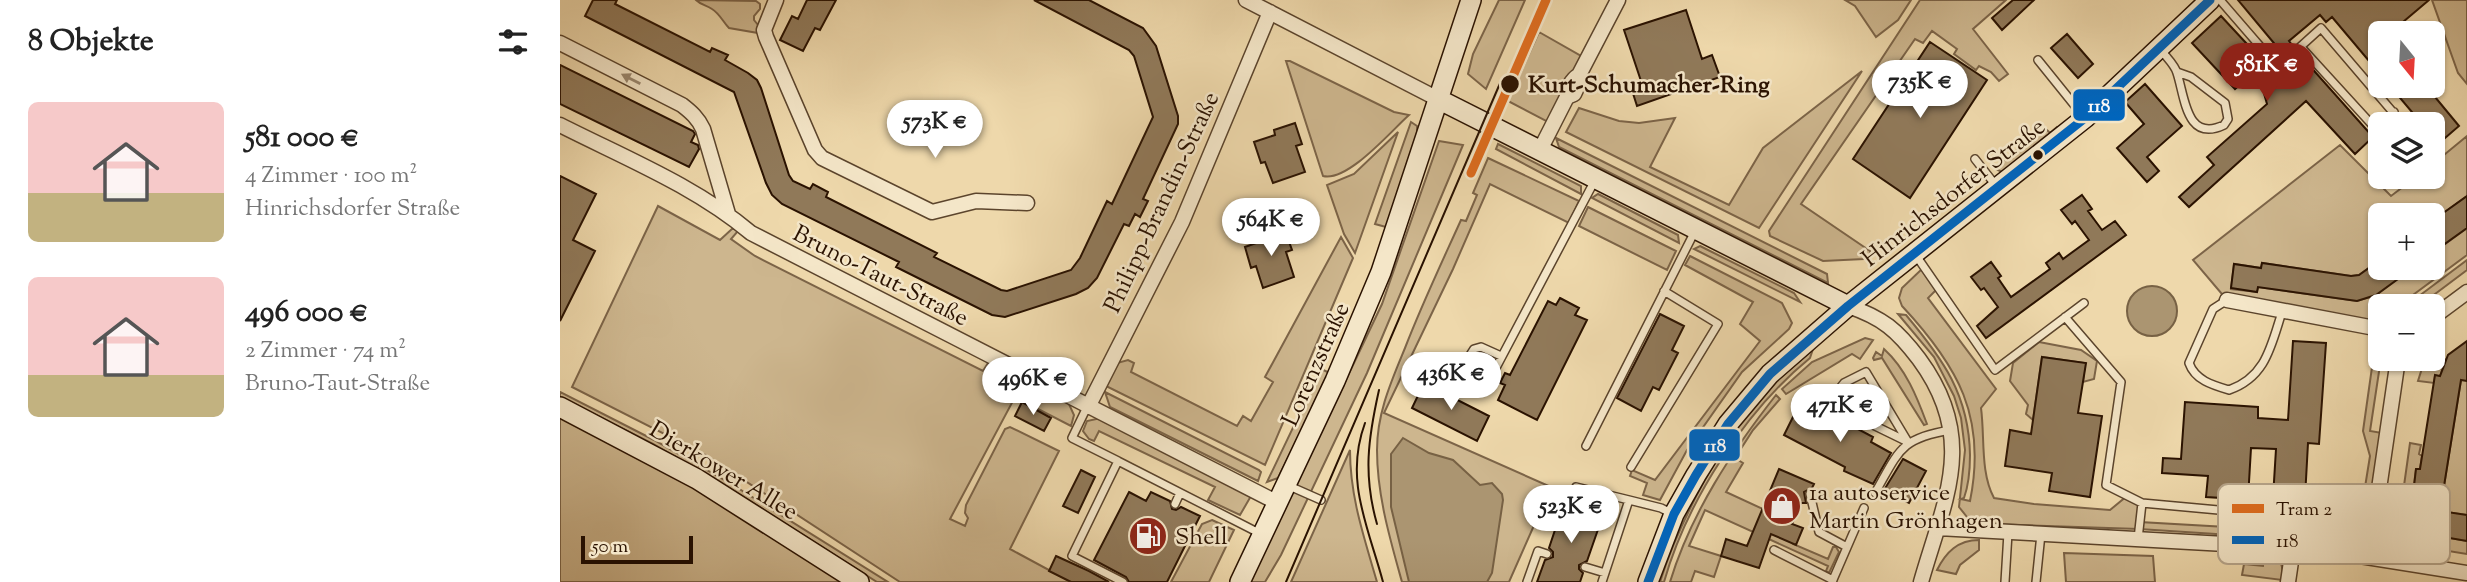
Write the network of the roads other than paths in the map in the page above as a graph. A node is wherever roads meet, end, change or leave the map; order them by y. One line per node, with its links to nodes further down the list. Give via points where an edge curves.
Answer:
1 (776, 0): 22 (street, via 765,37 822,158 932,212 976,201)
2 (1246, 0): 7 (street)
3 (1471, 0): 13 (street, Lorenzstraße)
4 (1618, 0): 18 (street, via 1579,75 1574,94 1567,97)
5 (2210, 0): 9 (street, Hinrichsdorfer Straße)
6 (2220, 0): 10 (lane, via 2278,67)
7 (1270, 12): 13 (street); 38 (street, Philipp-Brandin-Straße, via 1182,222)
8 (560, 43): 23 (street, one-way to 8, via 703,129 691,112)
9 (2159, 47): 12 (lane); 15 (street, Hinrichsdorfer Straße)
10 (2301, 47): 14 (lane, via 2321,29); 16 (lane)
11 (2038, 60): 15 (lane)
12 (2177, 72): 12 (lane, via 2225,103 2224,125 2206,130 2198,127 2191,119)
13 (1438, 99): 18 (street); 49 (street, Lorenzstraße, via 1381,272)
14 (2393, 112)
15 (2085, 118): 21 (street, Hinrichsdorfer Straße)
16 (2368, 120)
17 (560, 125): 23 (street, Bruno-Taut-Straße)
18 (1539, 152): 20 (street)
19 (1975, 159): 21 (lane)
20 (1595, 180): 24 (street); 35 (lane)
21 (1997, 188): 25 (street, Hinrichsdorfer Straße)
22 (1027, 203)
23 (728, 214): 38 (street, Bruno-Taut-Straße, via 751,233)
24 (1696, 230): 26 (lane); 30 (street)
25 (1915, 254): 30 (street, Hinrichsdorfer Straße); 33 (lane, via 1995,370)
26 (1664, 291): 41 (lane); 43 (lane, via 1718,324)
27 (2467, 292): 31 (street)
28 (2227, 300): 32 (street); 32 (lane, via 2213,309 2189,363 2200,379 2229,390 2257,374)
29 (2084, 303): 33 (lane)
30 (1848, 306): 39 (street, via 1885,322 1914,353 1938,389); 64 (street, Hinrichsdorfer Straße, via 1787,357 1749,397 1713,446)
31 (2445, 308)
32 (2282, 312): 34 (street)
33 (2065, 317): 57 (lane, via 2121,382 2106,485)
34 (2368, 327)
35 (1501, 356): 35 (lane, via 1490,379 1468,367 1466,360 1481,347)
36 (2396, 371): 45 (street)
37 (560, 407): 80 (street, Dierkower Allee, via 697,480)
38 (1088, 407): 42 (lane, via 1072,438); 49 (street, Bruno-Taut-Straße)
39 (1951, 430): 40 (lane); 65 (street, via 1953,463)
40 (1908, 442): 40 (lane, via 1866,372 1844,383 1828,403); 48 (lane)
41 (1586, 446)
42 (1118, 461): 44 (lane); 81 (lane, via 1072,556)
43 (1631, 467)
44 (1162, 484): 47 (lane); 51 (lane)
45 (2380, 484)
46 (1590, 491): 52 (lane); 56 (lane, via 1576,487); 59 (lane)
47 (1180, 493): 55 (lane); 58 (lane)
48 (1875, 493)
49 (1282, 494): 53 (lane); 68 (street, Lorenzstraße)
50 (1810, 494): 71 (lane, via 1819,532)
51 (1157, 495)
52 (1606, 495): 54 (lane); 63 (lane)
53 (1321, 500)
54 (1629, 500): 64 (lane); 77 (lane)
55 (1195, 501): 62 (lane); 68 (lane)
56 (1570, 502)
57 (2142, 503): 61 (lane); 69 (lane)
58 (1175, 504)
59 (1585, 507)
60 (1864, 508): 71 (lane)
61 (2218, 510)
62 (1190, 511)
63 (1600, 512)
64 (1674, 514): 85 (street, Hinrichsdorfer Straße)
65 (1938, 528): 66 (street); 86 (street)
66 (2008, 532): 67 (street); 87 (lane)
67 (2040, 534): 69 (street); 88 (lane)
68 (1262, 535): 82 (street, Lorenzstraße)
69 (2138, 539): 70 (street)
70 (2218, 544)
71 (1847, 547): 79 (lane)
72 (1774, 550): 79 (lane)
73 (1547, 554): 83 (lane, via 1538,551)
74 (2291, 564): 89 (street)
75 (2412, 564): 78 (street)
76 (1585, 566): 77 (lane)
77 (1605, 573): 84 (lane)
78 (2467, 573)
79 (1833, 581)
80 (859, 582)
81 (1123, 582)
82 (1240, 582)
83 (1527, 582)
84 (1602, 582)
85 (1648, 582)
86 (1921, 582)
87 (2005, 582)
88 (2036, 582)
89 (2288, 582)

